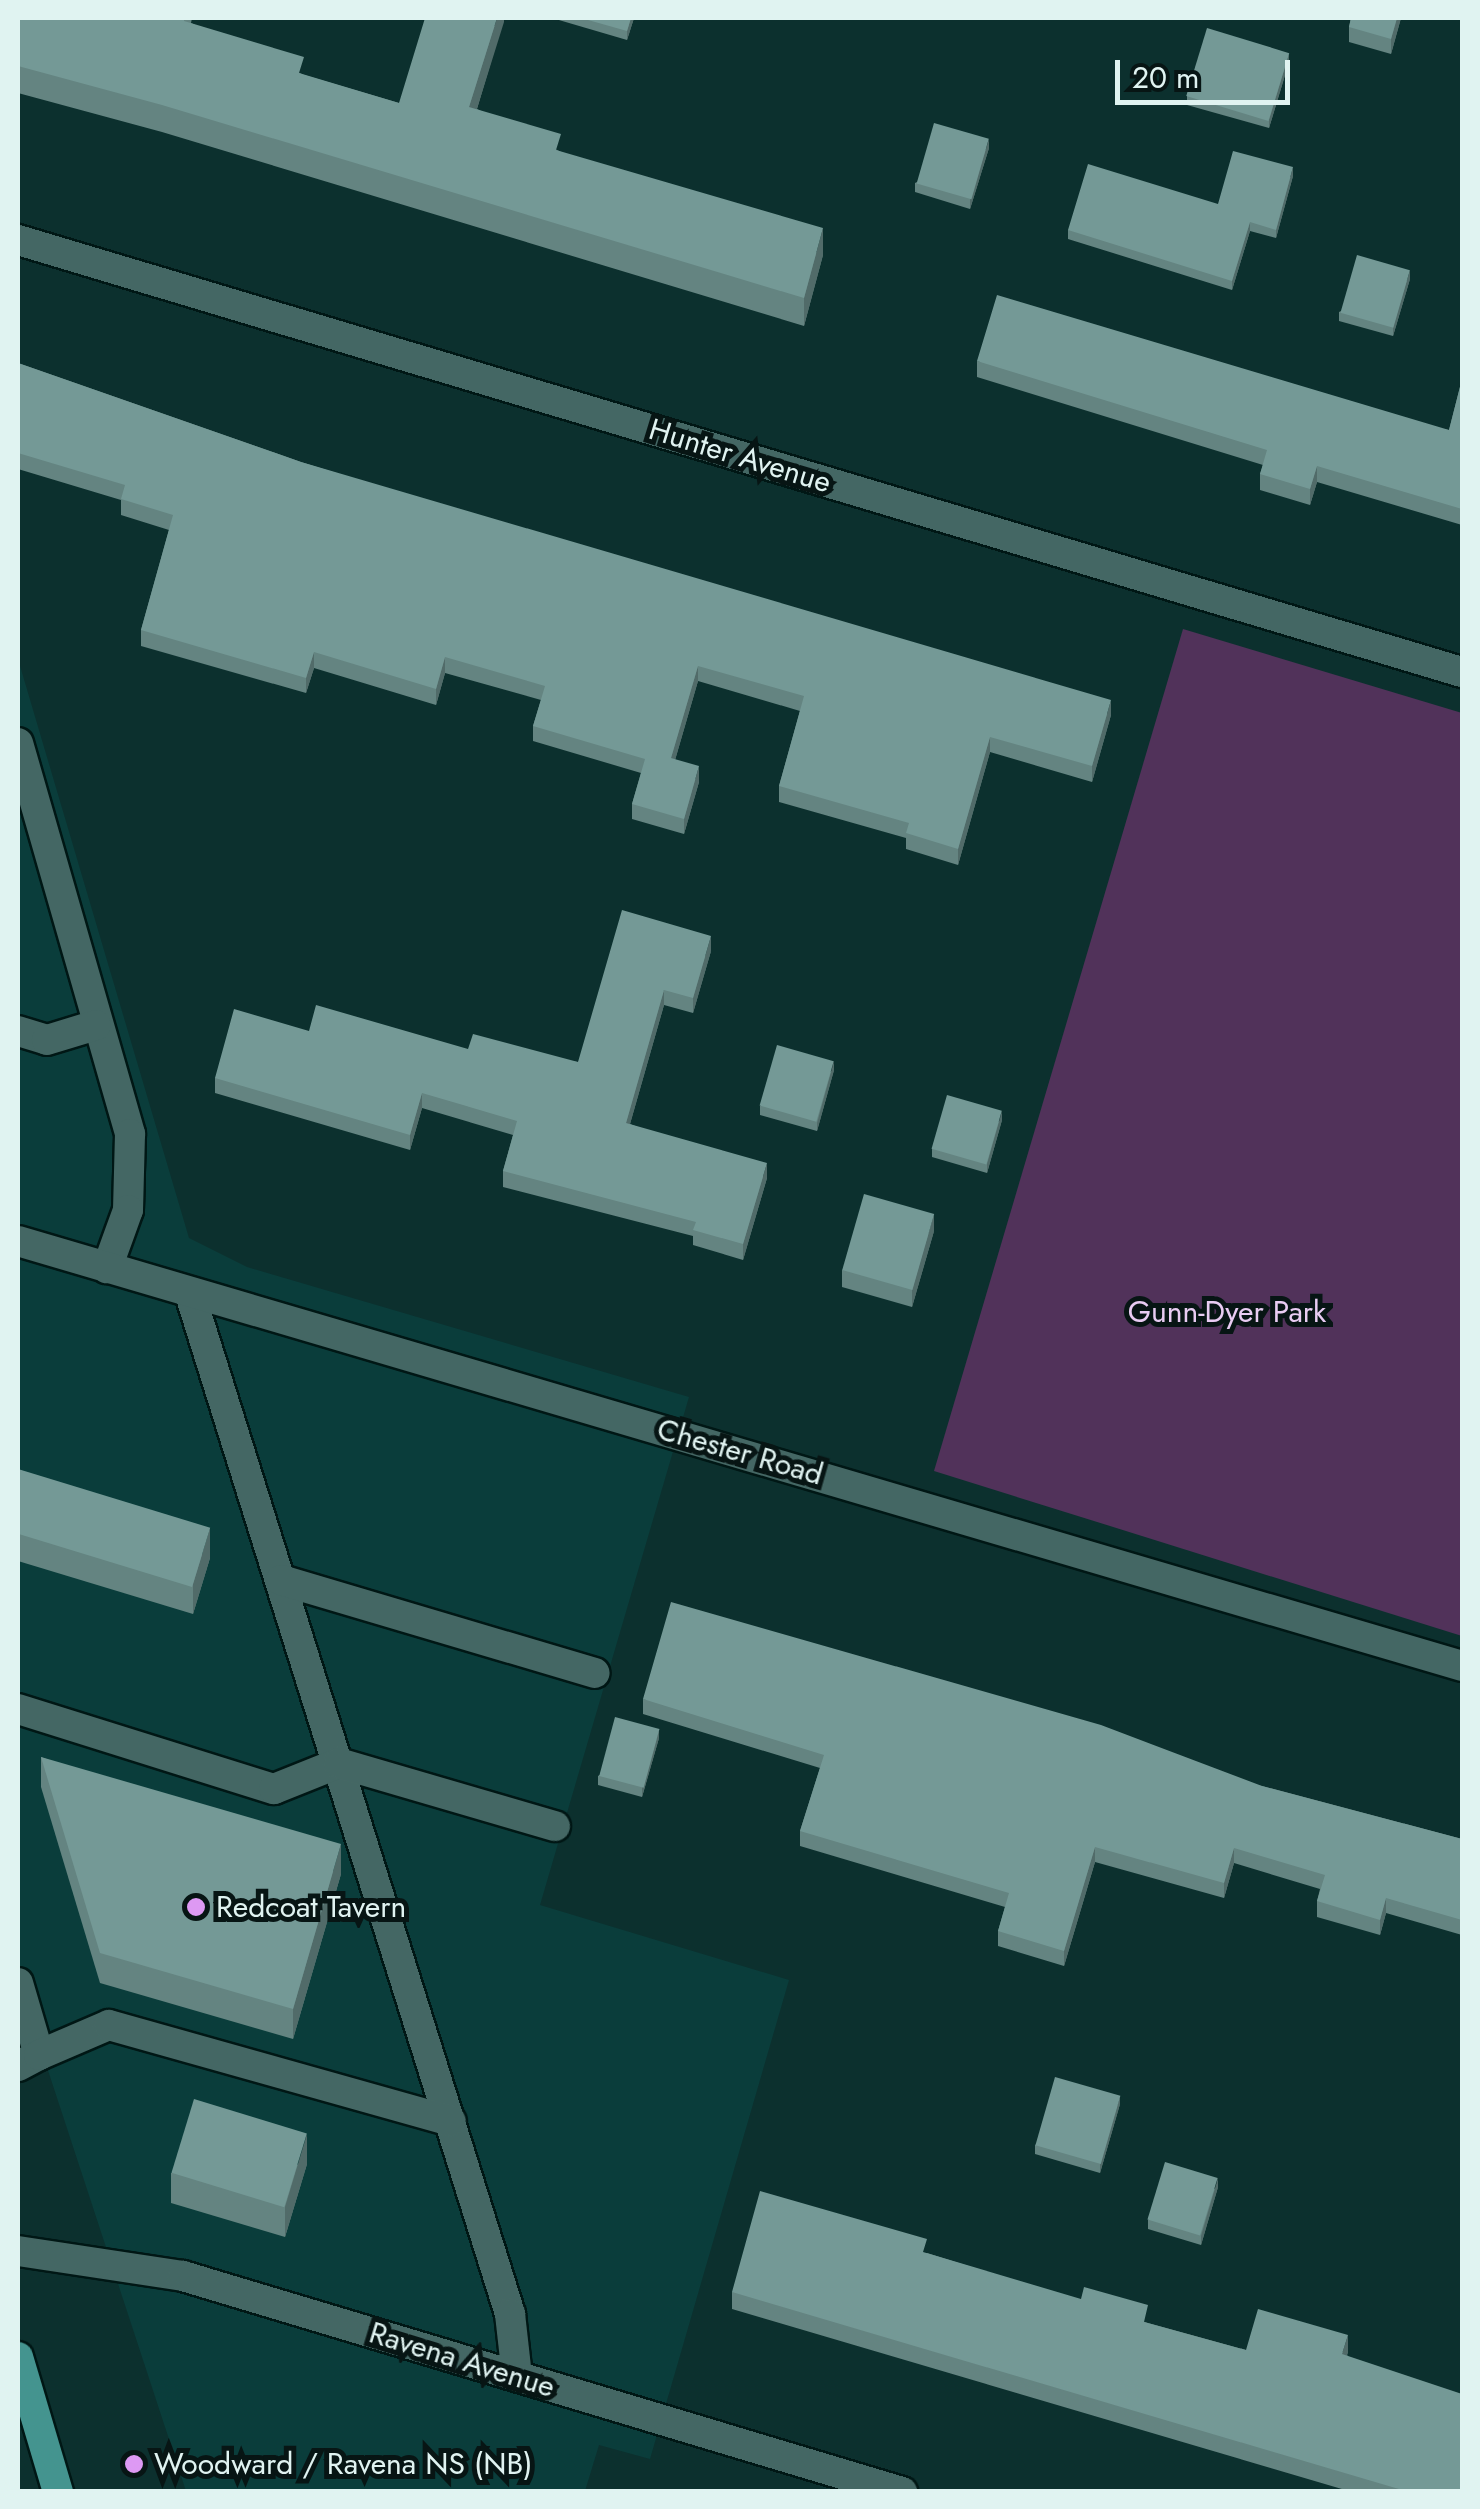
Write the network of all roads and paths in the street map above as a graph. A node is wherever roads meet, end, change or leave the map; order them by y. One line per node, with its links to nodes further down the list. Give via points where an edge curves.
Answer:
1 (18, 240): 2 (street, Hunter Avenue)
2 (1462, 672)
3 (18, 742): 4 (street)
4 (25, 792): 5 (street)
5 (96, 1024): 6 (street, via 47,1040); 8 (street, via 134,1164)
6 (18, 1032)
7 (18, 1241): 8 (street, Chester Road)
8 (107, 1268): 9 (street, Chester Road)
9 (190, 1294): 10 (street); 11 (street, Chester Road)
10 (281, 1580): 12 (street); 14 (street)
11 (1462, 1666)
12 (594, 1672)
13 (18, 1710): 14 (street, via 274,1788)
14 (339, 1763): 15 (street); 18 (street)
15 (555, 1826)
16 (18, 1983): 17 (street)
17 (28, 2061): 18 (street, via 108,2024)
18 (451, 2122): 21 (street, via 510,2314)
19 (18, 2250): 21 (street, Ravena Avenue, via 183,2276)
20 (18, 2357): 22 (main road)
21 (517, 2376): 23 (street, Ravena Avenue)
22 (58, 2492)
23 (902, 2492)

